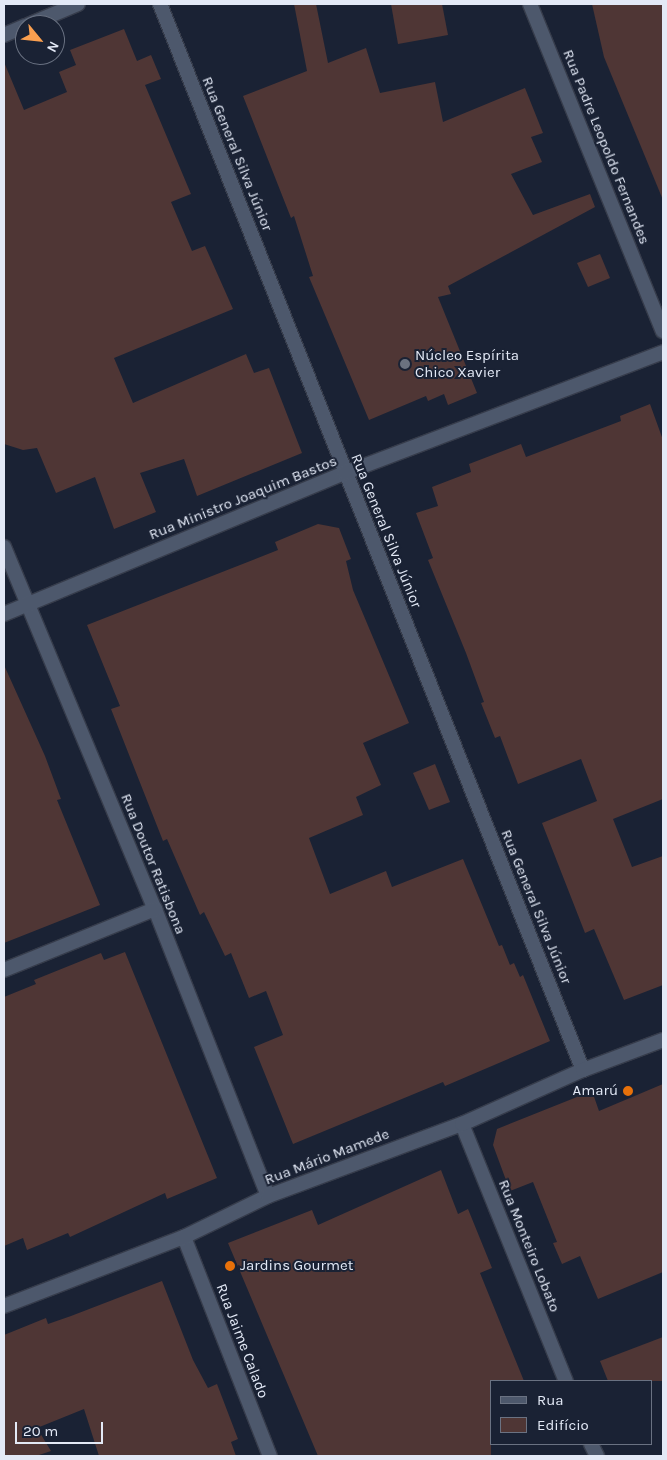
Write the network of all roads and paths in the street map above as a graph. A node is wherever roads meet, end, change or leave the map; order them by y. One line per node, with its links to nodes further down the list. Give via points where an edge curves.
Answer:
1 (78, 4): 4 (street)
2 (160, 4): 7 (street, Rua General Silva Júnior)
3 (530, 4): 5 (street, Rua Padre Leopoldo Fernandes)
4 (52, 15)
5 (663, 331)
6 (663, 352): 7 (street, Rua Ministro Joaquim Bastos)
7 (346, 473): 9 (street, Rua Ministro Joaquim Bastos); 14 (street, Rua General Silva Júnior)
8 (4, 547): 9 (street, Rua Doutor Ratisbona)
9 (29, 603): 10 (street, Rua Ministro Joaquim Bastos); 11 (street, Rua Doutor Ratisbona)
10 (4, 614)
11 (154, 909): 12 (street); 16 (street, Rua Doutor Ratisbona)
12 (4, 970)
13 (663, 1040): 14 (street, Rua Mário Mamede)
14 (583, 1070): 15 (street, Rua Mário Mamede)
15 (462, 1124): 16 (street, Rua Mário Mamede); 19 (street, Rua Monteiro Lobato)
16 (268, 1196): 17 (street, Rua Mário Mamede)
17 (184, 1237): 18 (street, Rua Mário Mamede); 20 (street, Rua Jaime Calado)
18 (4, 1306)
19 (566, 1380)
20 (270, 1456)

